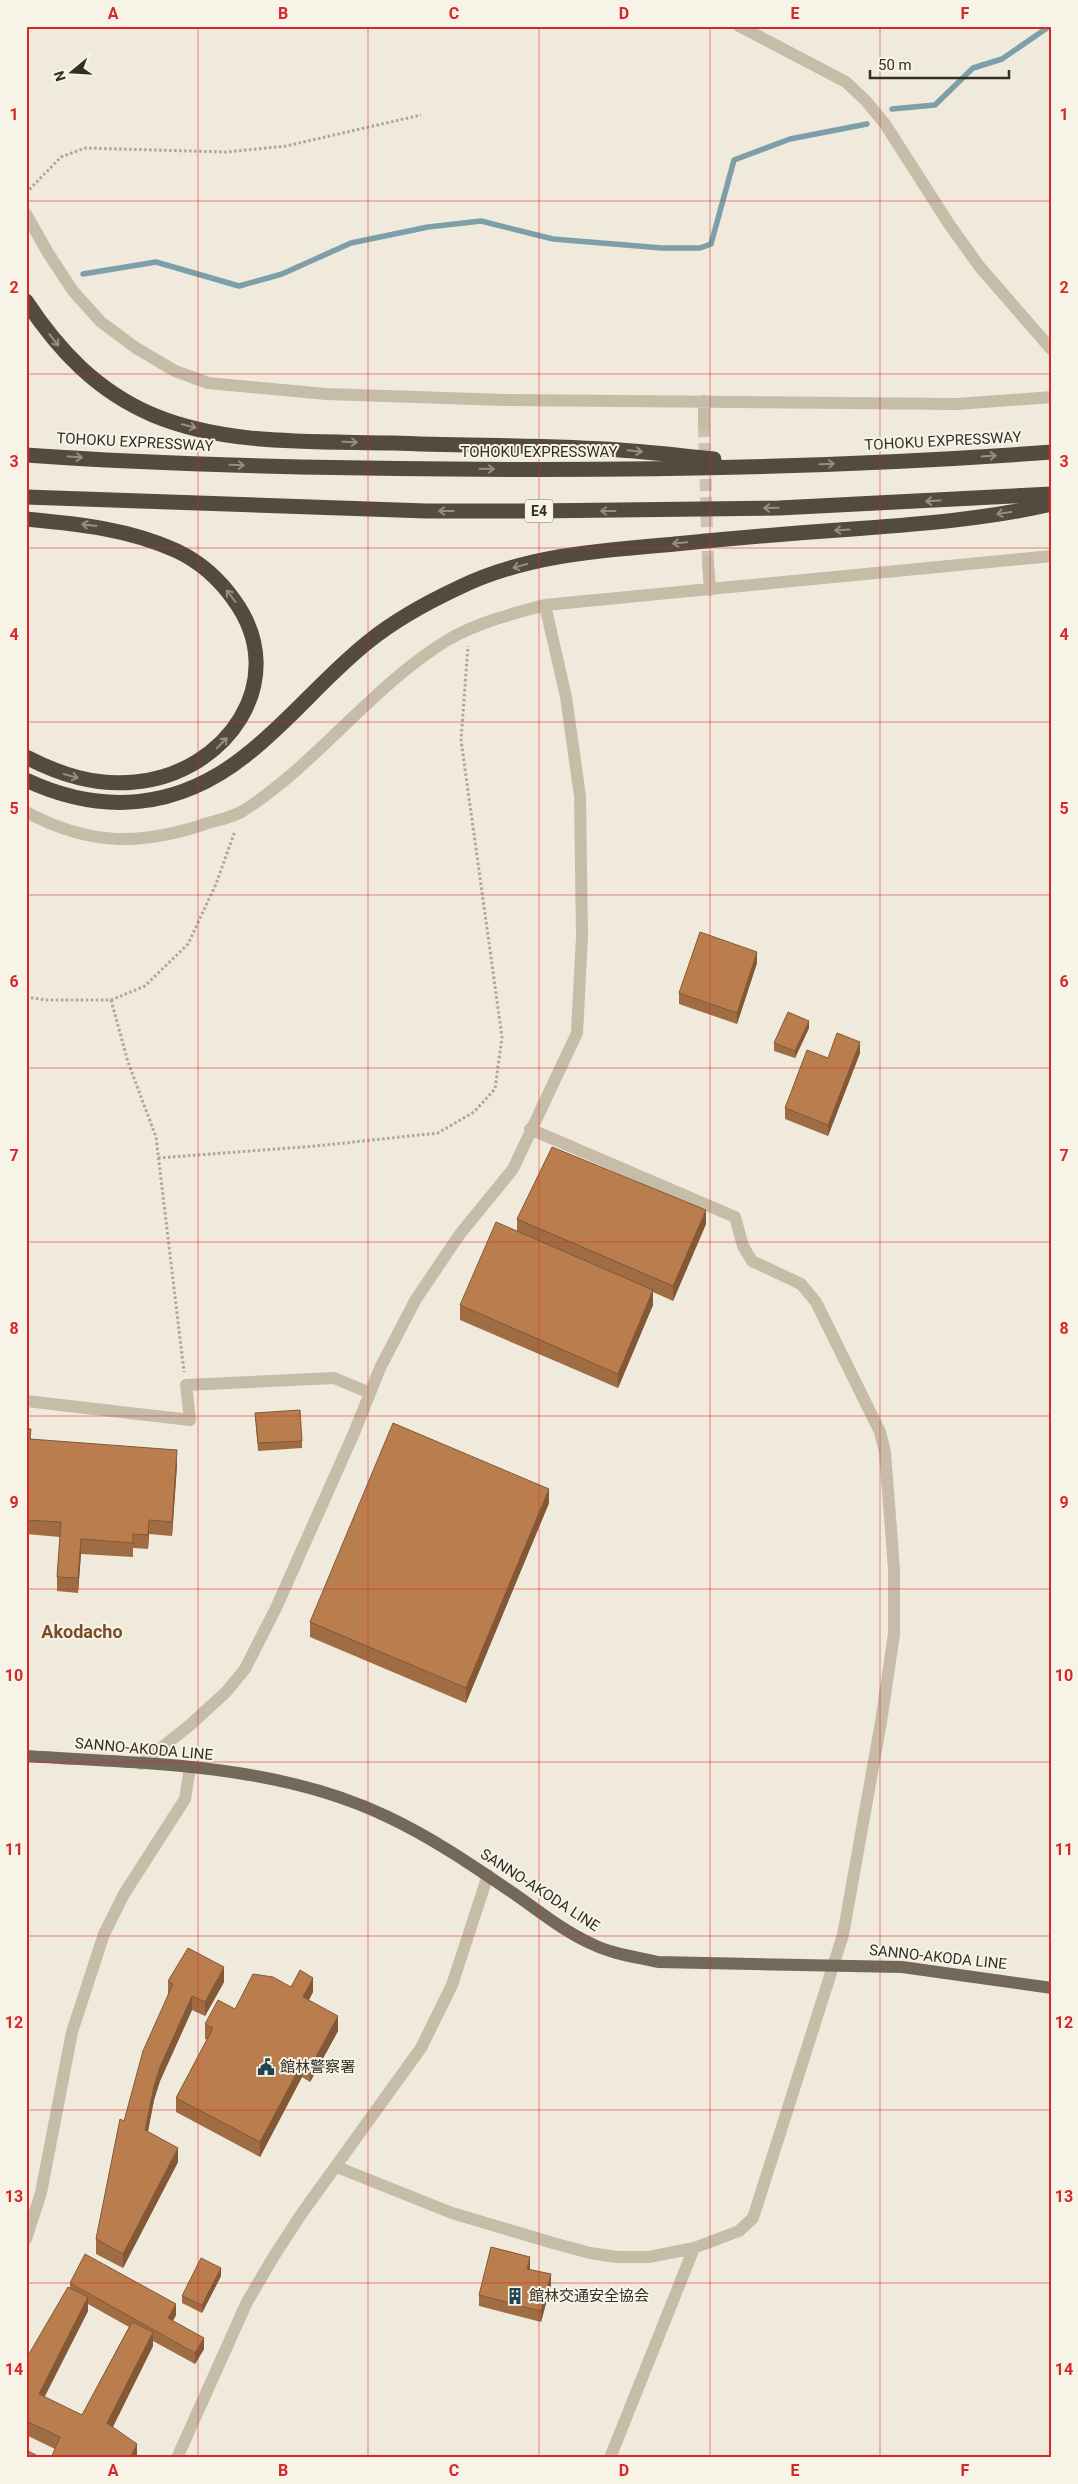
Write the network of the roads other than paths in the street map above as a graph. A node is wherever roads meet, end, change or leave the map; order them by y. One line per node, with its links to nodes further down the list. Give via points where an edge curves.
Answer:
1 (738, 26): 4 (street, via 846,82 866,101 885,124 979,266)
2 (26, 214): 6 (street, via 73,291 100,322 175,371 208,383 346,395)
3 (26, 300): 10 (highway, one-way to 10, via 64,354 96,381 128,403 187,426 243,436 302,441 620,450)
4 (1052, 350)
5 (1052, 397): 6 (street, via 957,404)
6 (704, 401): 7 (street)
7 (704, 425)
8 (1052, 452): 10 (highway, TOHOKU EXPRESSWAY, one-way to 8)
9 (26, 454): 10 (highway, TOHOKU EXPRESSWAY, one-way to 10, via 317,467 622,470)
10 (778, 466)
11 (1052, 494): 12 (highway, E4, one-way to 12, via 779,508 533,512)
12 (26, 496)
13 (1052, 504): 20 (highway, one-way to 20, via 936,522 582,553 502,571 463,585 393,623 366,643 245,756 216,776 189,789 158,799 108,804 83,800)
14 (26, 520): 19 (highway, one-way to 14, via 53,771 111,784 137,782 192,766 230,735 244,713 253,690 256,664 252,634 242,611 227,590 204,568 178,552 140,536 105,527)
15 (1052, 556): 17 (street)
16 (708, 562): 17 (street)
17 (710, 590): 18 (street)
18 (545, 605): 21 (street, via 491,620 446,641 387,684 310,758 242,812 174,835 120,841 81,835); 22 (street, via 566,697 580,796 582,937 577,1033)
19 (26, 757)
20 (26, 780)
21 (26, 812)
22 (530, 1129): 23 (street, via 513,1169 460,1234 416,1299); 29 (street, via 735,1217 742,1246 752,1261 801,1284 816,1302 880,1432 885,1452 894,1568 894,1634 859,1854 844,1935)
23 (370, 1393): 24 (street, via 334,1378 186,1385 190,1420); 26 (street, via 261,1642 245,1669 226,1692 190,1725)
24 (26, 1401)
25 (26, 1756): 26 (main road, SANNO-AKODA LINE)
26 (141, 1764): 27 (main road, SANNO-AKODA LINE)
27 (190, 1768): 28 (main road, SANNO-AKODA LINE, via 279,1780 351,1801 402,1825); 32 (street, via 185,1799 124,1894 104,1934 72,2032 41,2193)
28 (488, 1875): 29 (main road, SANNO-AKODA LINE, via 569,1931 593,1945 623,1955 666,1962); 31 (street, via 452,1985 434,2024 421,2048)
29 (833, 1964): 30 (main road, SANNO-AKODA LINE, via 902,1967); 33 (street, via 753,2218 739,2231)
30 (1052, 1988)
31 (337, 2167): 33 (street, via 452,2213 590,2253 649,2257); 34 (street, via 302,2213 247,2302)
32 (26, 2239)
33 (694, 2248): 35 (street)
34 (177, 2458)
35 (610, 2458)

